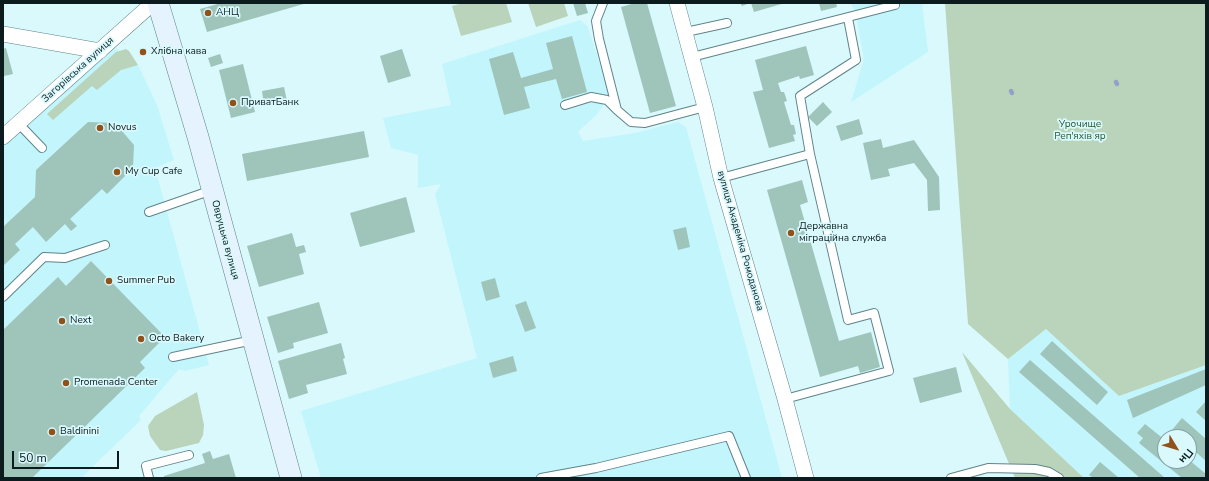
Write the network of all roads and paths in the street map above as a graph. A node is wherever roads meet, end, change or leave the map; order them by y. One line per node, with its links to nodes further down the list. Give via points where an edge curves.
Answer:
1 (153, 3): 10 (street, Загорівська вулиця)
2 (158, 3): 20 (street, Овруцька вулиця)
3 (602, 3): 14 (lane, via 596,21)
4 (677, 3): 8 (street, вулиця Академіка Ромоданова)
5 (895, 5): 6 (lane)
6 (848, 18): 11 (lane); 18 (lane, via 856,60 800,96)
7 (726, 23): 8 (lane)
8 (686, 32): 11 (street, вулиця Академіка Ромоданова)
9 (3, 34): 10 (street)
10 (100, 51): 15 (street, Загорівська вулиця)
11 (692, 57): 13 (street, вулиця Академіка Ромоданова)
12 (565, 105): 14 (lane, via 591,97 607,100)
13 (705, 107): 14 (lane, via 645,123 631,122); 19 (street, вулиця Академіка Ромоданова)
14 (617, 110)
15 (19, 124): 16 (street, Загорівська вулиця); 17 (lane)
16 (3, 137)
17 (42, 148)
18 (810, 154): 19 (lane); 26 (lane, via 848,320 874,313 889,371)
19 (721, 178): 26 (street, вулиця Академіка Ромоданова)
20 (212, 190): 21 (lane); 24 (street, Овруцька вулиця)
21 (149, 212)
22 (105, 245): 23 (lane, via 65,258 44,257)
23 (3, 297)
24 (252, 340): 25 (lane); 29 (street, Овруцька вулиця)
25 (173, 357)
26 (785, 399): 32 (street, вулиця Академіка Ромоданова)
27 (189, 455): 28 (lane, via 146,466)
28 (149, 478)
29 (290, 478)
30 (541, 478): 31 (lane, via 596,468 729,436)
31 (746, 478)
32 (806, 478)
33 (951, 478): 34 (lane, via 988,468 1035,469 1049,472)
34 (1059, 478)

